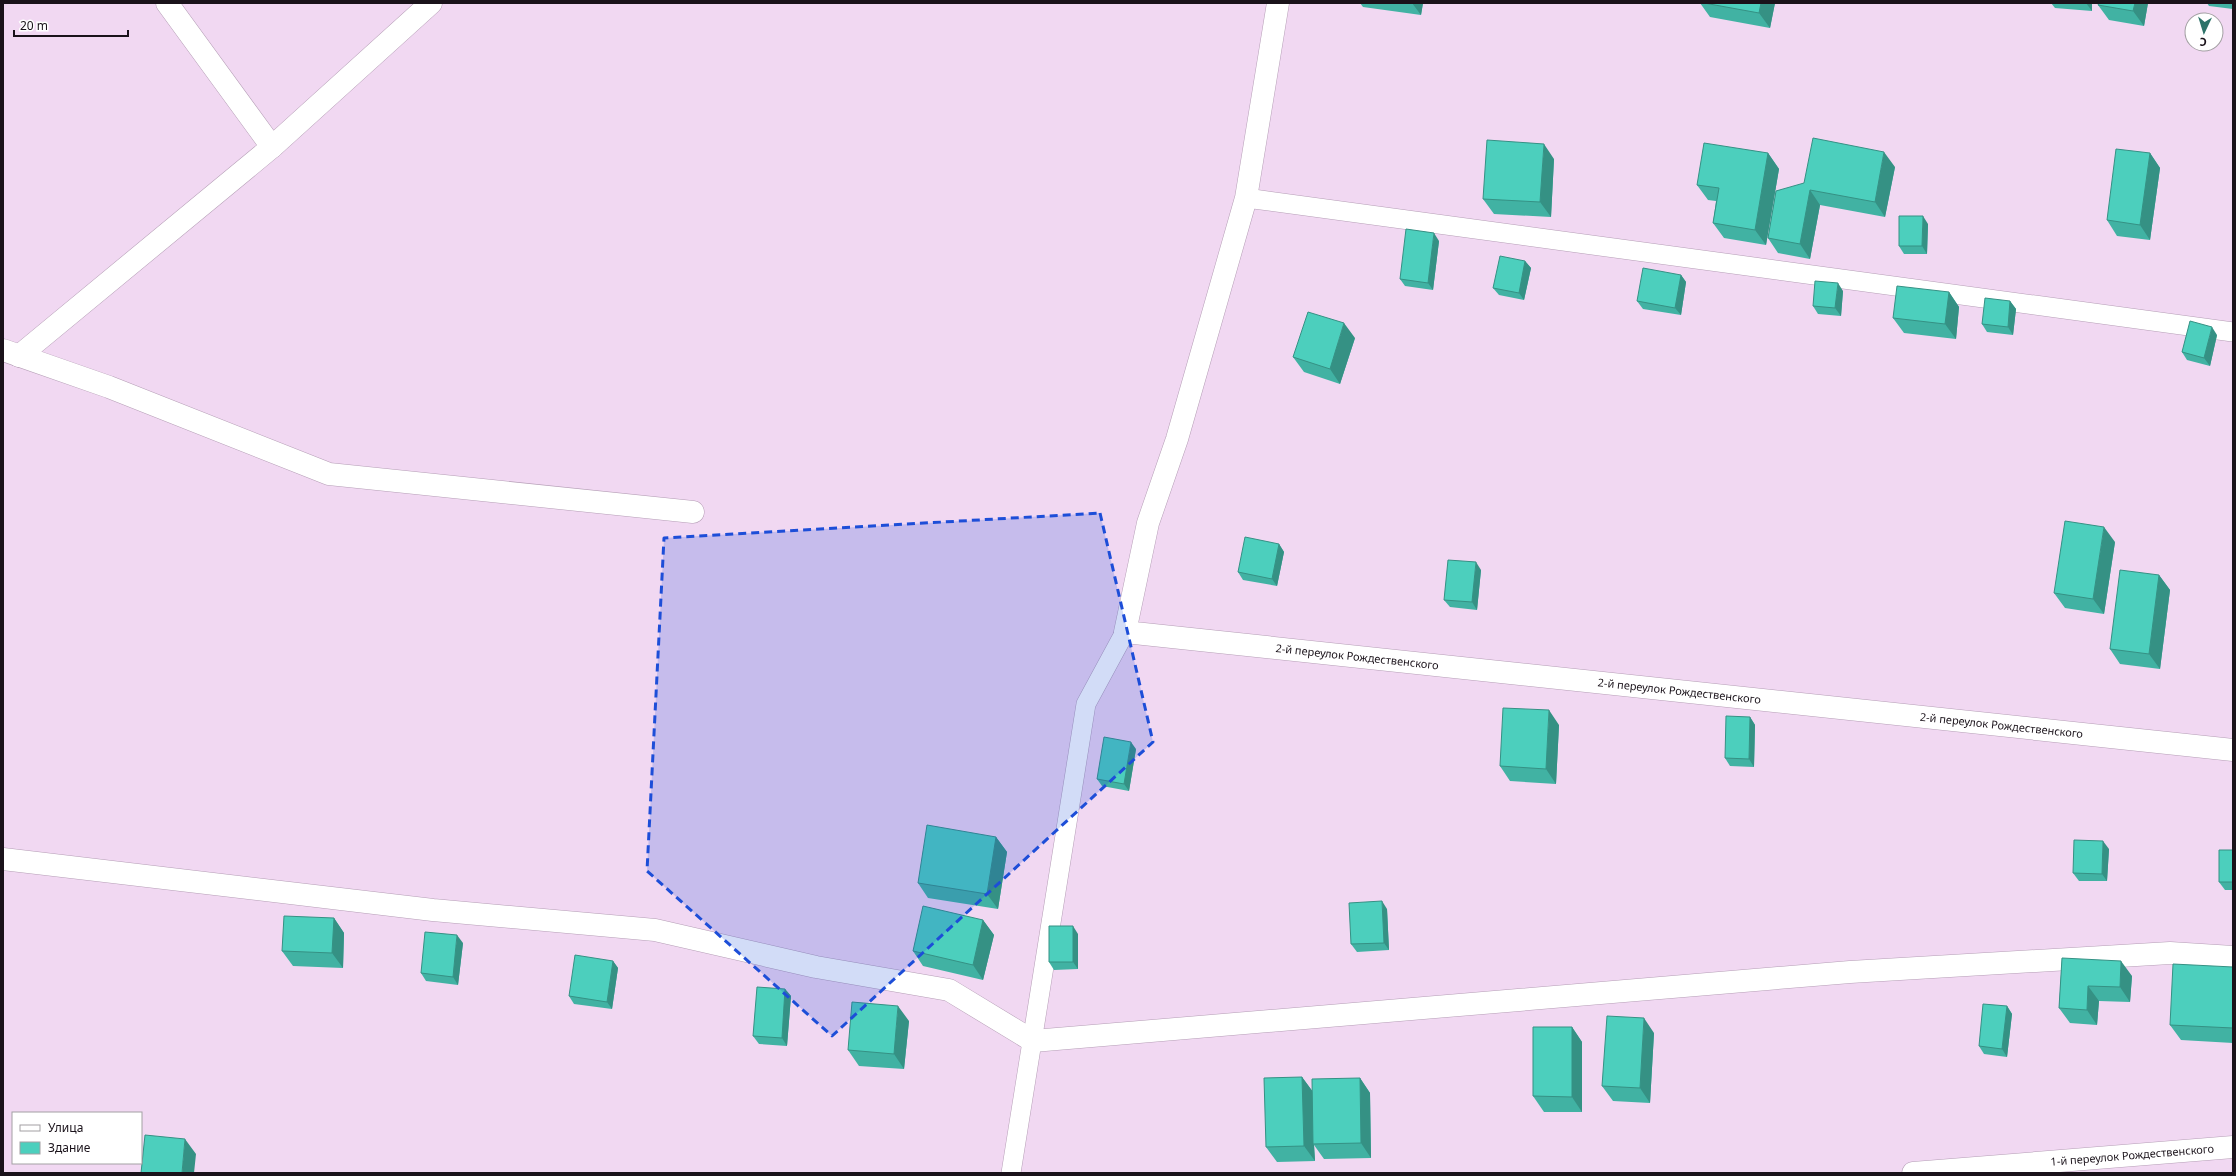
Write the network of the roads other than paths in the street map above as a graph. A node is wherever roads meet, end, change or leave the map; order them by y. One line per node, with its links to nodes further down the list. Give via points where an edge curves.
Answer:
1 (167, 3): 4 (street)
2 (431, 3): 4 (street)
3 (1278, 3): 5 (street)
4 (272, 147): 7 (street)
5 (1246, 198): 6 (lane); 9 (street, via 1177,439 1148,523)
6 (2233, 332)
7 (11, 353): 8 (street, via 109,387 329,474)
8 (693, 512)
9 (1125, 632): 10 (street, 2-й переулок Рождественского); 13 (lane, via 1086,704)
10 (2233, 750)
11 (3, 859): 13 (street, via 433,910 655,930 816,967 949,990)
12 (2233, 958): 13 (street, via 2170,953 1850,972)
13 (1033, 1041): 15 (lane)
14 (2233, 1147): 16 (street, 1-й переулок Рождественского)
15 (1011, 1173)
16 (1912, 1173)

